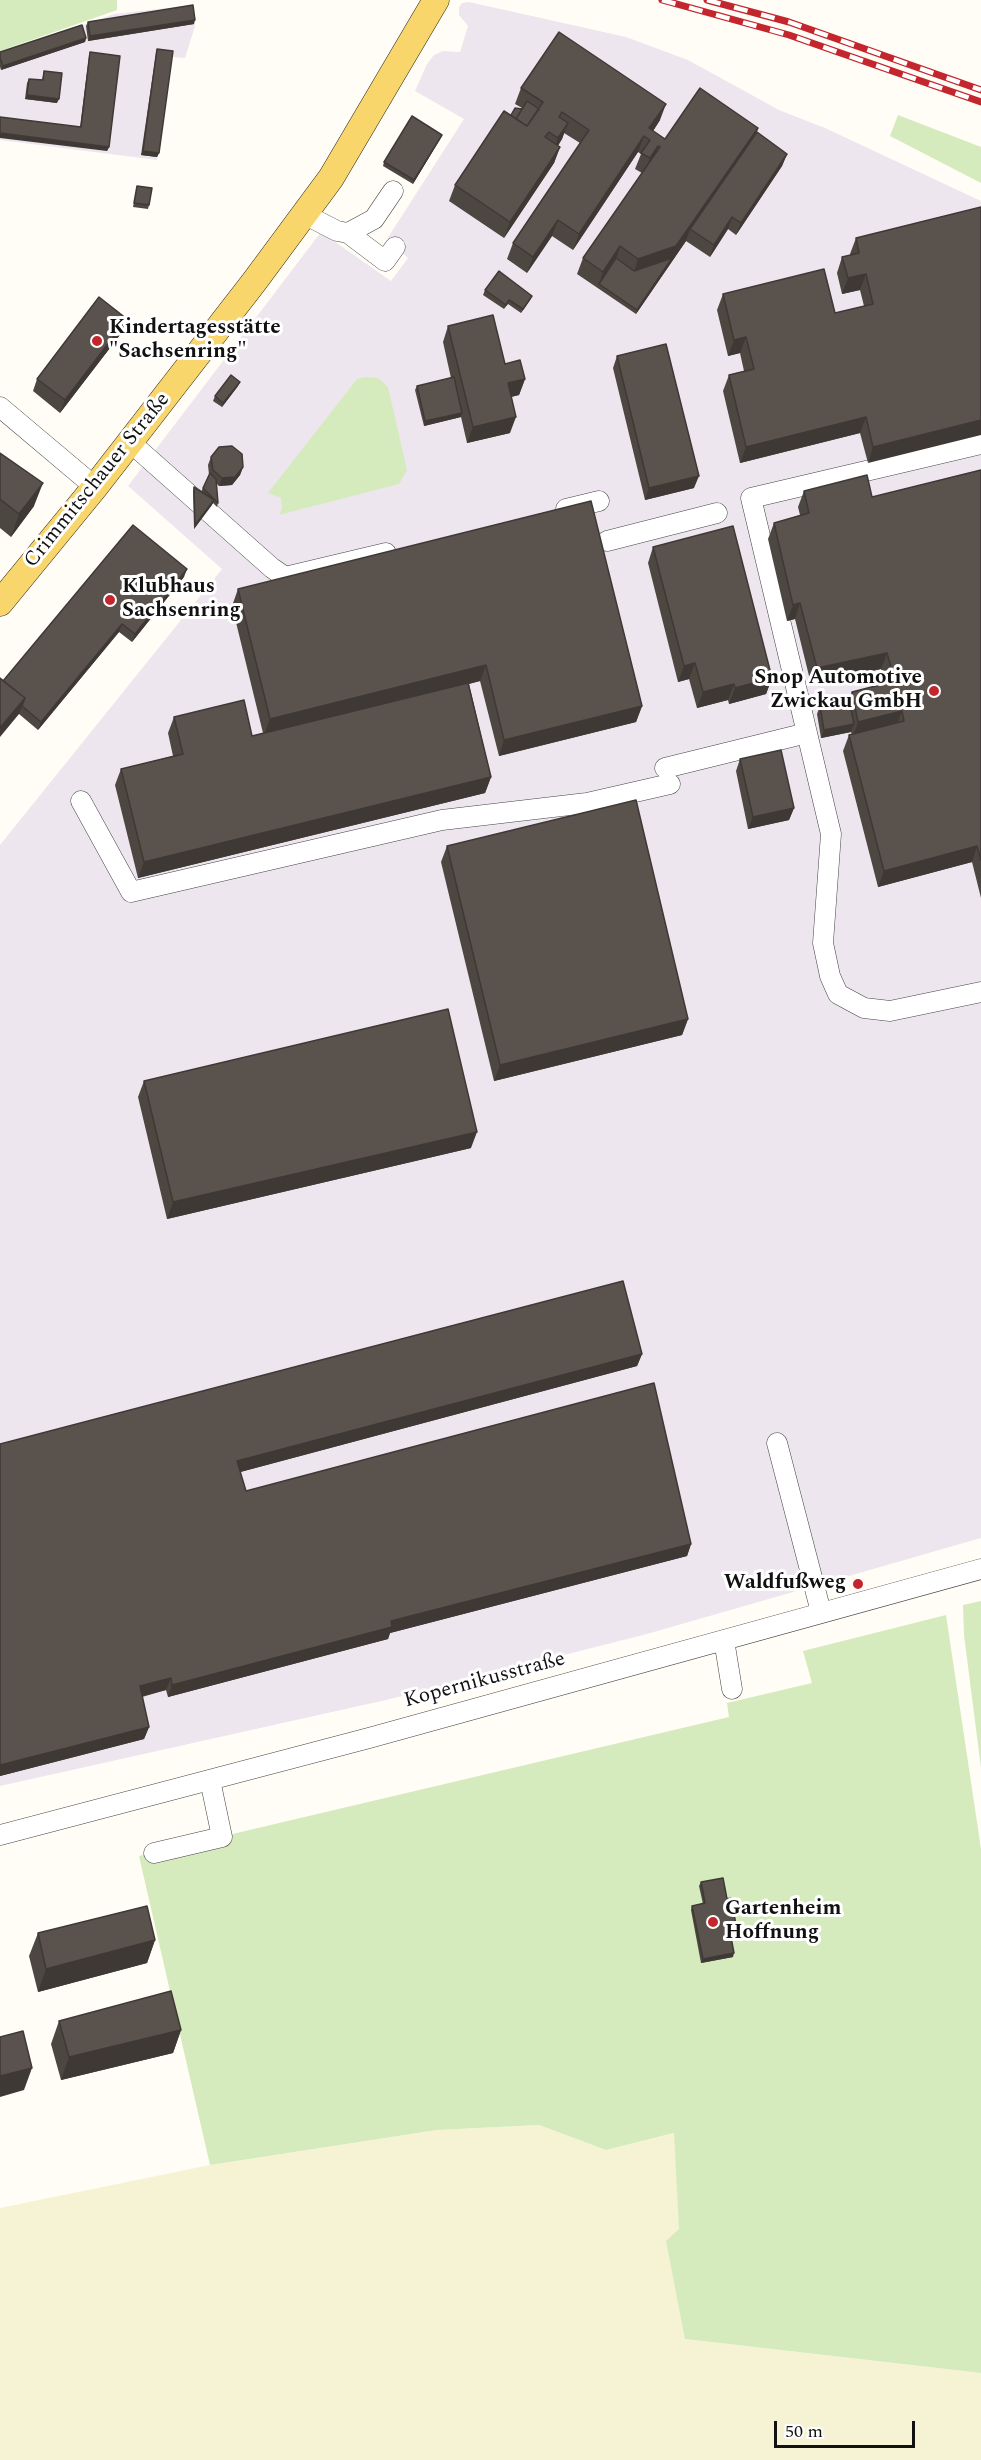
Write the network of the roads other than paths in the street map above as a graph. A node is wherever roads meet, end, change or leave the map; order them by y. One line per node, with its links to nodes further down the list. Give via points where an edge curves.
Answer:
1 (436, 0): 3 (main road, Crimmitschauer Straße, via 331,178)
2 (393, 191): 4 (street, via 374,219)
3 (304, 214): 4 (street); 7 (main road, Crimmitschauer Straße)
4 (348, 233): 5 (street, via 385,261)
5 (395, 247)
6 (0, 407): 9 (street)
7 (130, 442): 9 (main road, Crimmitschauer Straße); 14 (street, via 285,577)
8 (981, 444): 16 (street, via 751,498)
9 (95, 487): 15 (main road, Crimmitschauer Straße)
10 (599, 501): 11 (street)
11 (553, 512)
12 (717, 513): 13 (street)
13 (608, 541)
14 (402, 549)
15 (0, 603)
16 (807, 733): 17 (street, via 587,803 442,820 131,892); 18 (street, via 831,834 823,943 838,994 864,1008 890,1011)
17 (81, 801)
18 (981, 992)
19 (777, 1443): 21 (street)
20 (981, 1569): 21 (street, Kopernikusstraße)
21 (821, 1612): 22 (street, Kopernikusstraße)
22 (724, 1640): 23 (street); 24 (street, Kopernikusstraße)
23 (732, 1689)
24 (210, 1780): 25 (street, Kopernikusstraße); 26 (street, via 222,1837)
25 (0, 1834)
26 (154, 1853)

